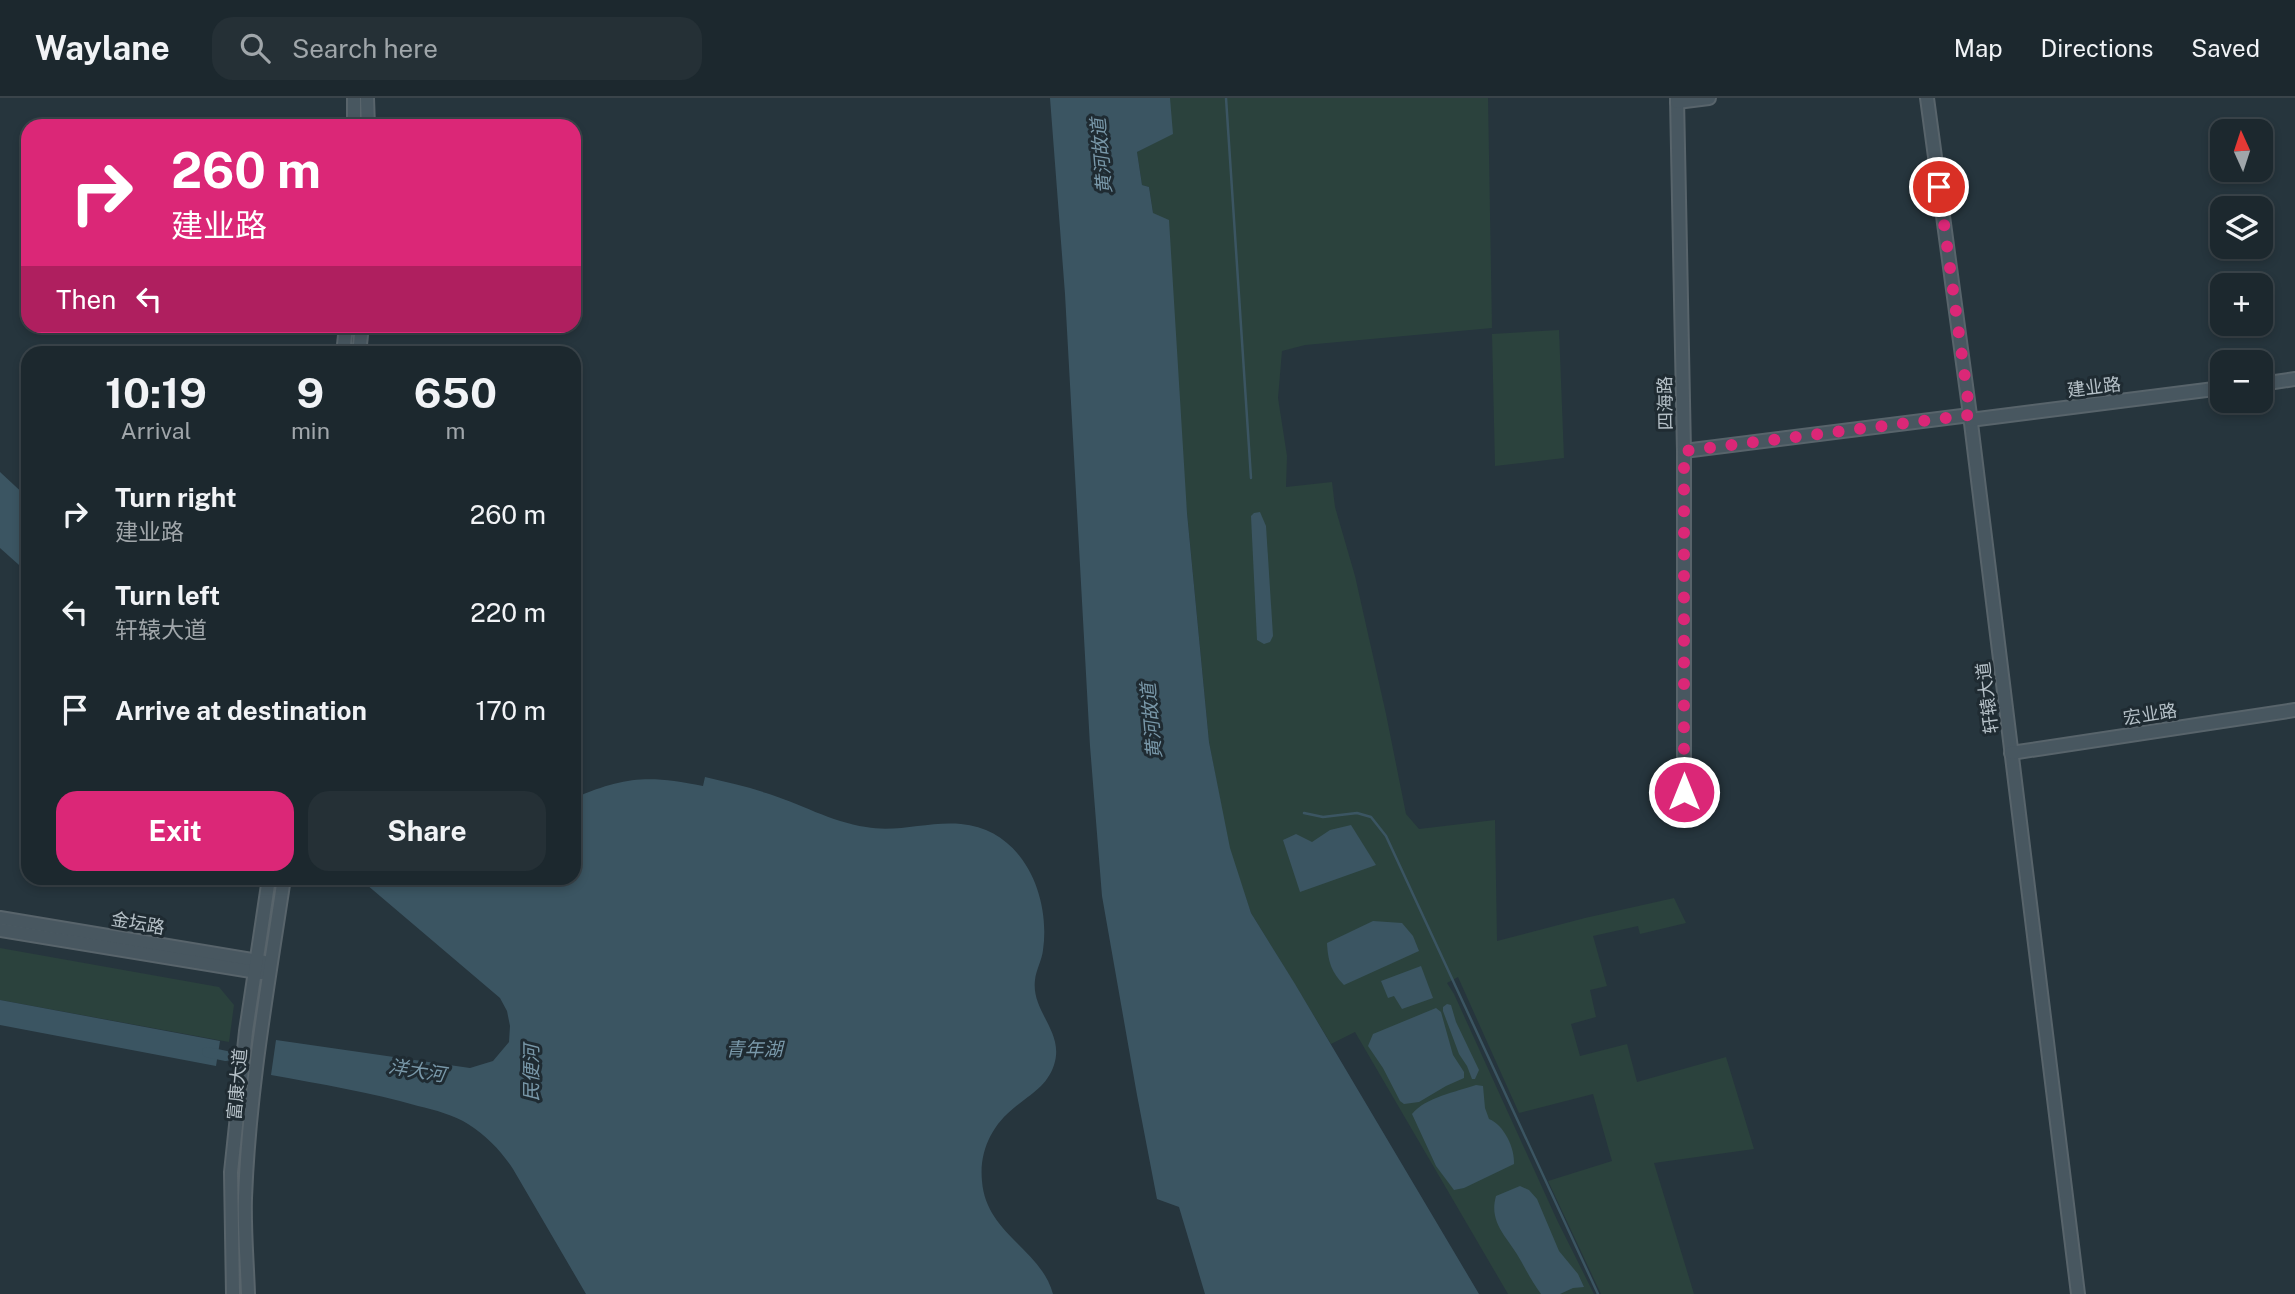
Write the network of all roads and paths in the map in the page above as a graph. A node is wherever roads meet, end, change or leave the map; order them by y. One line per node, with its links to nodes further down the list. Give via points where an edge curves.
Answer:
1 (354, 98): 6 (street)
2 (368, 98): 7 (street)
3 (1709, 98): 5 (street)
4 (1927, 98): 11 (street, 轩辕大道)
5 (1677, 100): 12 (street, 四海路)
6 (354, 119)
7 (368, 119)
8 (2295, 379): 9 (street)
9 (2273, 382)
10 (2210, 389): 11 (street, 建业路)
11 (1970, 417): 12 (street, 建业路); 14 (street, 轩辕大道)
12 (1684, 451): 15 (street, 四海路)
13 (2295, 710): 14 (street, 宏业路)
14 (2011, 753): 26 (street, 轩辕大道)
15 (1684, 792)
16 (268, 885): 18 (street, 富康大道)
17 (283, 885): 19 (street, 富康大道)
18 (266, 902): 19 (street); 22 (street, 富康大道)
19 (280, 905): 23 (street, 富康大道)
20 (0, 918): 22 (street, 金坛路)
21 (0, 930): 22 (street, 金坛路)
22 (256, 967): 23 (street, 金坛路); 24 (street, 富康大道, via 231,1172)
23 (270, 969): 25 (street, 富康大道, via 245,1199)
24 (233, 1294)
25 (248, 1294)
26 (2078, 1294)

